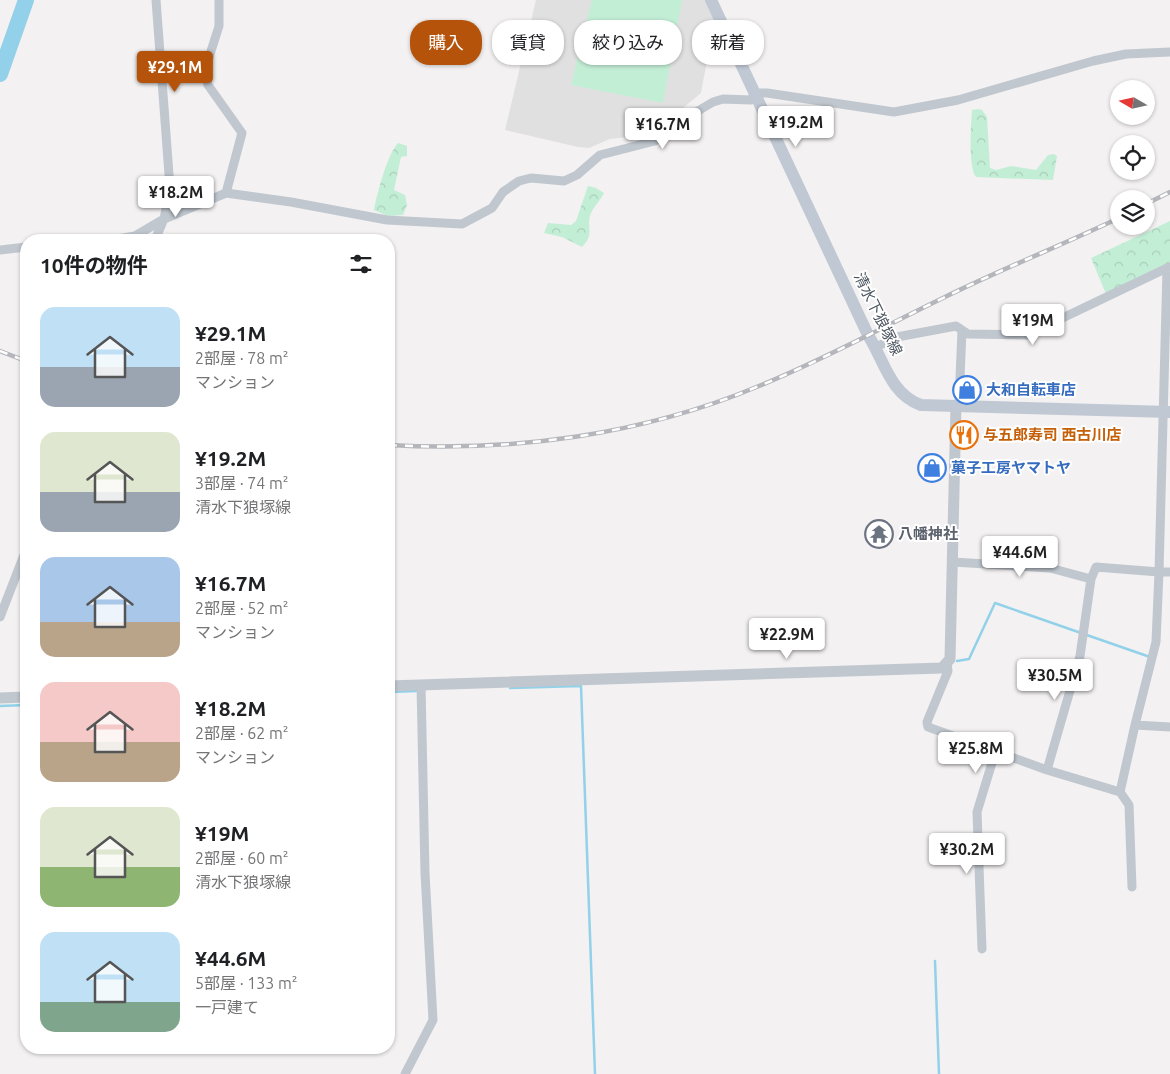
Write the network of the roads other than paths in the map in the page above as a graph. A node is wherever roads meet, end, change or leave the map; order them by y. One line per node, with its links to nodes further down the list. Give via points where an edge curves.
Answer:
1 (156, 0): 7 (street, via 170,188)
2 (219, 0): 6 (street, via 219,26 205,70 208,85 242,133)
3 (711, 0): 5 (main road, 清水下狼塚線)
4 (1170, 52): 5 (street, via 1126,54 1093,61 905,112)
5 (755, 93): 6 (street, via 751,100 713,102 655,141 600,156 564,181 531,178 520,181 503,192 492,208 462,224 387,220); 14 (main road, 清水下狼塚線)
6 (226, 192): 7 (street)
7 (164, 219): 8 (street); 9 (street)
8 (138, 234)
9 (157, 234)
10 (20, 248): 11 (street)
11 (0, 250)
12 (1168, 268): 13 (street, via 1037,332 1027,335 968,334); 16 (street)
13 (962, 330): 14 (street, via 956,326 897,337); 15 (street, via 959,402)
14 (876, 347): 15 (main road, 清水下狼塚線, via 894,385 906,398 921,405)
15 (956, 406): 16 (main road, 清水下狼塚線); 17 (street)
16 (1166, 412): 19 (street)
17 (953, 562): 21 (street, via 1050,568); 23 (street, via 950,659)
18 (20, 565): 22 (street)
19 (1159, 572): 20 (street); 21 (street, via 1096,567); 28 (street, via 1156,642)
20 (1170, 572)
21 (1090, 578): 31 (street, via 1080,656)
22 (0, 617)
23 (947, 664): 24 (street, via 942,668); 30 (street, via 948,671 927,722 928,727)
24 (421, 685): 25 (street); 35 (street, via 425,873 433,1020)
25 (395, 686)
26 (20, 697): 27 (street)
27 (0, 698)
28 (1135, 726): 29 (street); 32 (street)
29 (1170, 727)
30 (995, 753): 31 (street); 34 (street, via 976,812)
31 (1047, 770): 32 (street)
32 (1120, 792): 33 (street, via 1129,805)
33 (1132, 887)
34 (982, 949)
35 (405, 1074)

